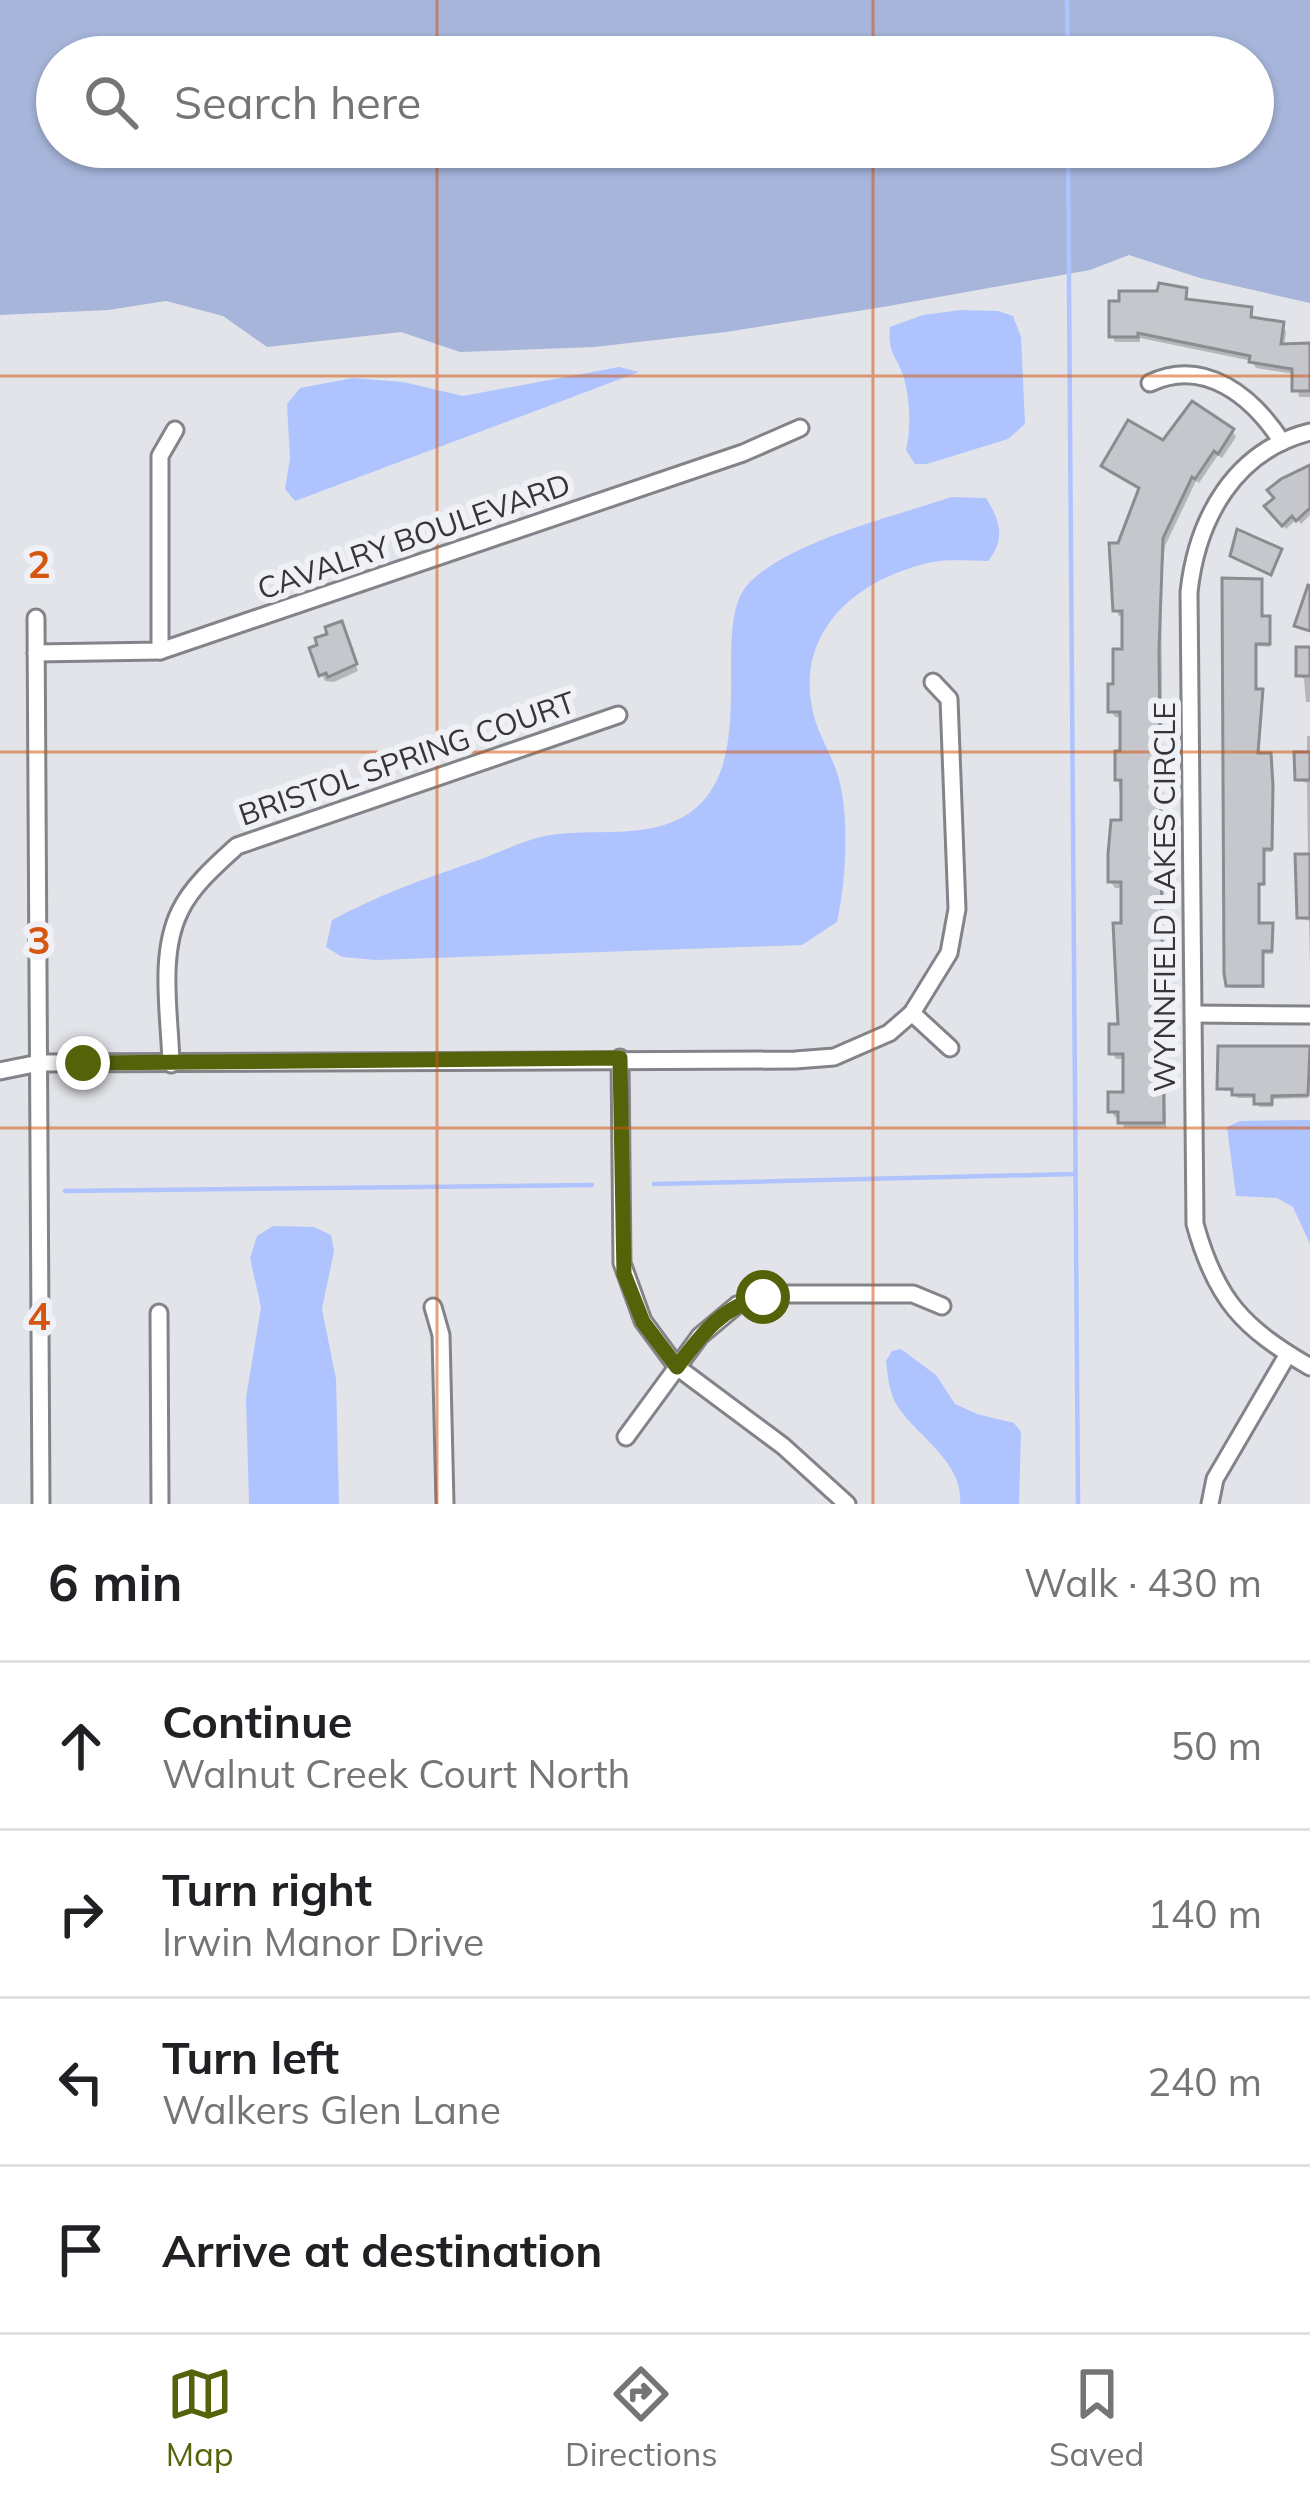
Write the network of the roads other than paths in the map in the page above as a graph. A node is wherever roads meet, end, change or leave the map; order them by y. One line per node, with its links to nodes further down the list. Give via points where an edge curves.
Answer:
1 (1150, 383): 5 (street, via 1184,374 1222,382 1249,399)
2 (800, 428): 7 (street, CAVALRY BOULEVARD)
3 (175, 430): 7 (street, via 160,455)
4 (1310, 433): 5 (street, WYNNFIELD LAKES CIRCLE)
5 (1282, 442): 12 (street, WYNNFIELD LAKES CIRCLE, via 1225,490 1192,568)
6 (36, 618): 8 (street)
7 (160, 651): 8 (street, CAVALRY BOULEVARD)
8 (36, 653): 16 (street)
9 (933, 682): 11 (street, via 949,699 956,909 949,953)
10 (618, 715): 17 (street, BRISTOL SPRING COURT, via 236,847 180,911 168,953)
11 (912, 1013): 14 (street); 15 (street, via 889,1033 834,1057)
12 (1194, 1014): 13 (street); 22 (street, WYNNFIELD LAKES CIRCLE, via 1199,1241 1233,1311)
13 (1310, 1016)
14 (950, 1048)
15 (620, 1058): 17 (street); 23 (street, via 624,1274 643,1322)
16 (39, 1063): 17 (street); 18 (street); 26 (street)
17 (171, 1064)
18 (0, 1071)
19 (942, 1306): 23 (street, via 913,1294 749,1300 713,1322)
20 (433, 1307): 28 (street, via 441,1335)
21 (159, 1313): 27 (street)
22 (1288, 1354): 24 (street, WYNNFIELD LAKES CIRCLE); 30 (street, via 1215,1478)
23 (677, 1367): 25 (street); 29 (street)
24 (1310, 1367)
25 (626, 1436)
26 (41, 1504)
27 (160, 1504)
28 (445, 1504)
29 (848, 1504)
30 (1210, 1504)

